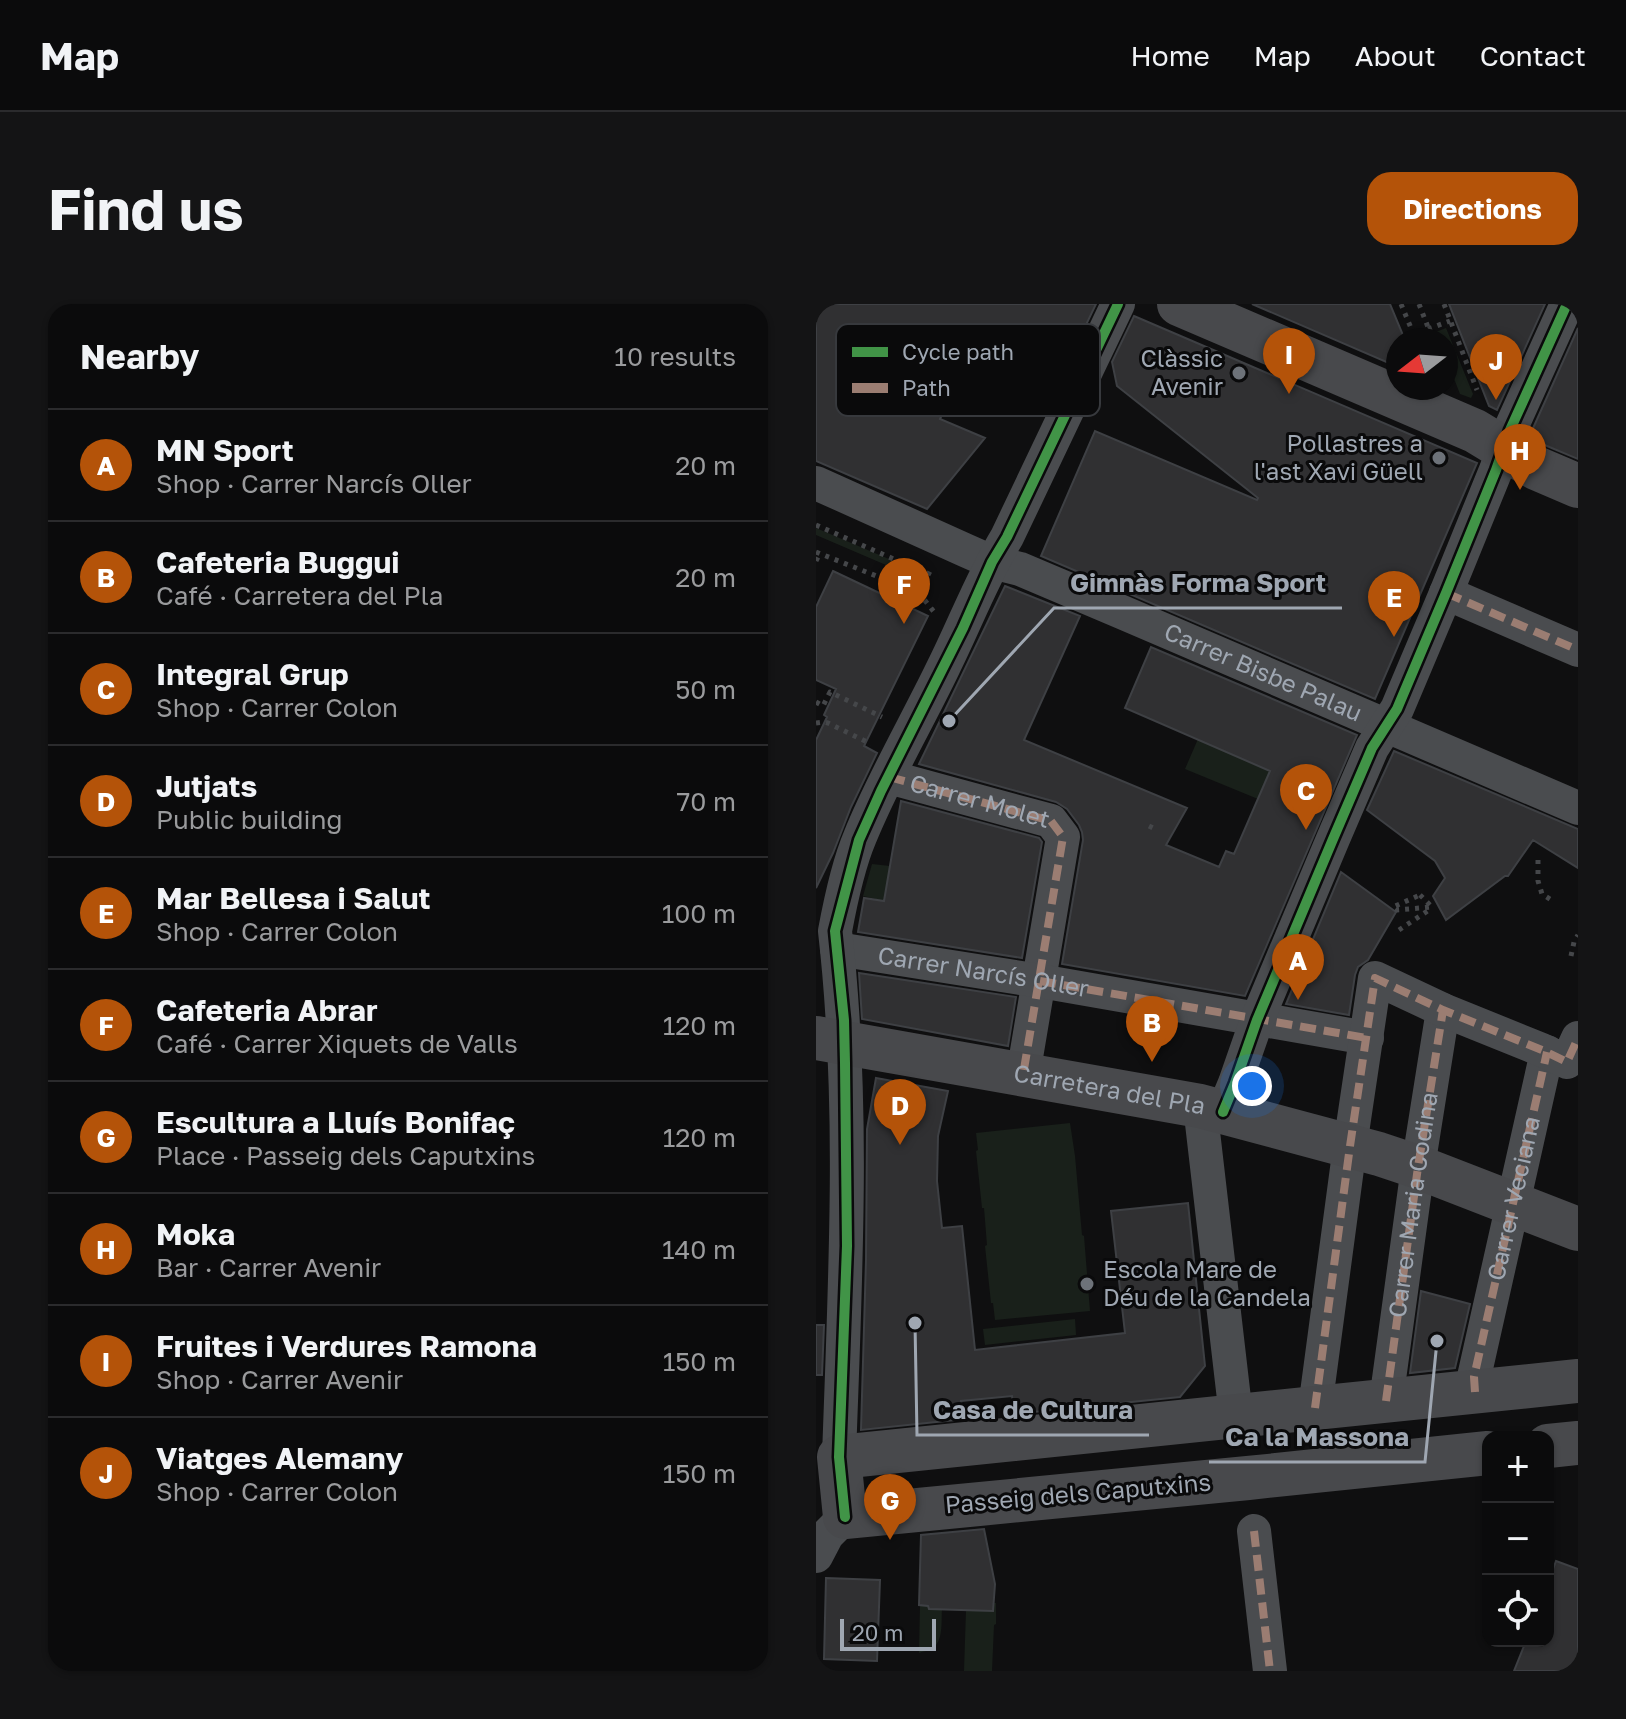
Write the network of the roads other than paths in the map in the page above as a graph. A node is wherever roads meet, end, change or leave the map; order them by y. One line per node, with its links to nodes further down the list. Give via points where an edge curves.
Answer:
1 (1118, 304): 4 (street)
2 (1179, 304): 6 (street, via 1475,431)
3 (1567, 304): 6 (street)
4 (1100, 342)
5 (1065, 416): 9 (street)
6 (1503, 448): 8 (street); 10 (street)
7 (816, 483): 9 (street, Carrer Bisbe Palau)
8 (1578, 486)
9 (992, 562): 12 (street, Carrer Bisbe Palau, via 1020,569); 13 (street, via 963,628)
10 (1446, 593): 11 (street); 12 (street)
11 (1578, 650)
12 (1386, 726): 14 (street, Carrer Bisbe Palau); 18 (street)
13 (885, 763): 15 (street); 16 (street, Carrer Molet, via 1051,821 1063,837)
14 (1578, 808)
15 (829, 936): 16 (street, Carrer Narcís Oller); 21 (street)
16 (1040, 981): 18 (street, Carrer Narcís Oller); 23 (street, Carrer Molet)
17 (1443, 1010): 19 (street, via 1375,978); 22 (street); 26 (street, Carrer Maria Codina)
18 (1257, 1020): 19 (street, Carrer Narcís Oller); 24 (street, via 1235,1083)
19 (1367, 1038): 25 (street)
20 (1578, 1038): 22 (street, via 1567,1062)
21 (830, 1041): 23 (street, Carretera del Pla); 37 (street, via 847,1246)
22 (1547, 1052): 27 (street, Carrer Veciana)
23 (1023, 1075): 24 (street, Carretera del Pla)
24 (1211, 1109): 25 (street, Carretera del Pla); 33 (street)
25 (1350, 1146): 26 (street, Carretera del Pla); 32 (street)
26 (1418, 1167): 27 (street, Carretera del Pla); 31 (street, Carrer Maria Codina)
27 (1512, 1204): 28 (street, Carretera del Pla); 30 (street, Carrer Veciana)
28 (1578, 1229)
29 (1578, 1381): 30 (street)
30 (1475, 1392): 31 (street)
31 (1386, 1401): 32 (street)
32 (1315, 1408): 33 (street)
33 (1236, 1416): 37 (street)
34 (1578, 1443): 35 (street)
35 (1554, 1445)
36 (1482, 1454): 38 (street, Passeig dels Caputxins)
37 (839, 1457): 38 (street)
38 (845, 1517): 40 (street)
39 (1254, 1531): 41 (street)
40 (816, 1556)
41 (1270, 1671)

